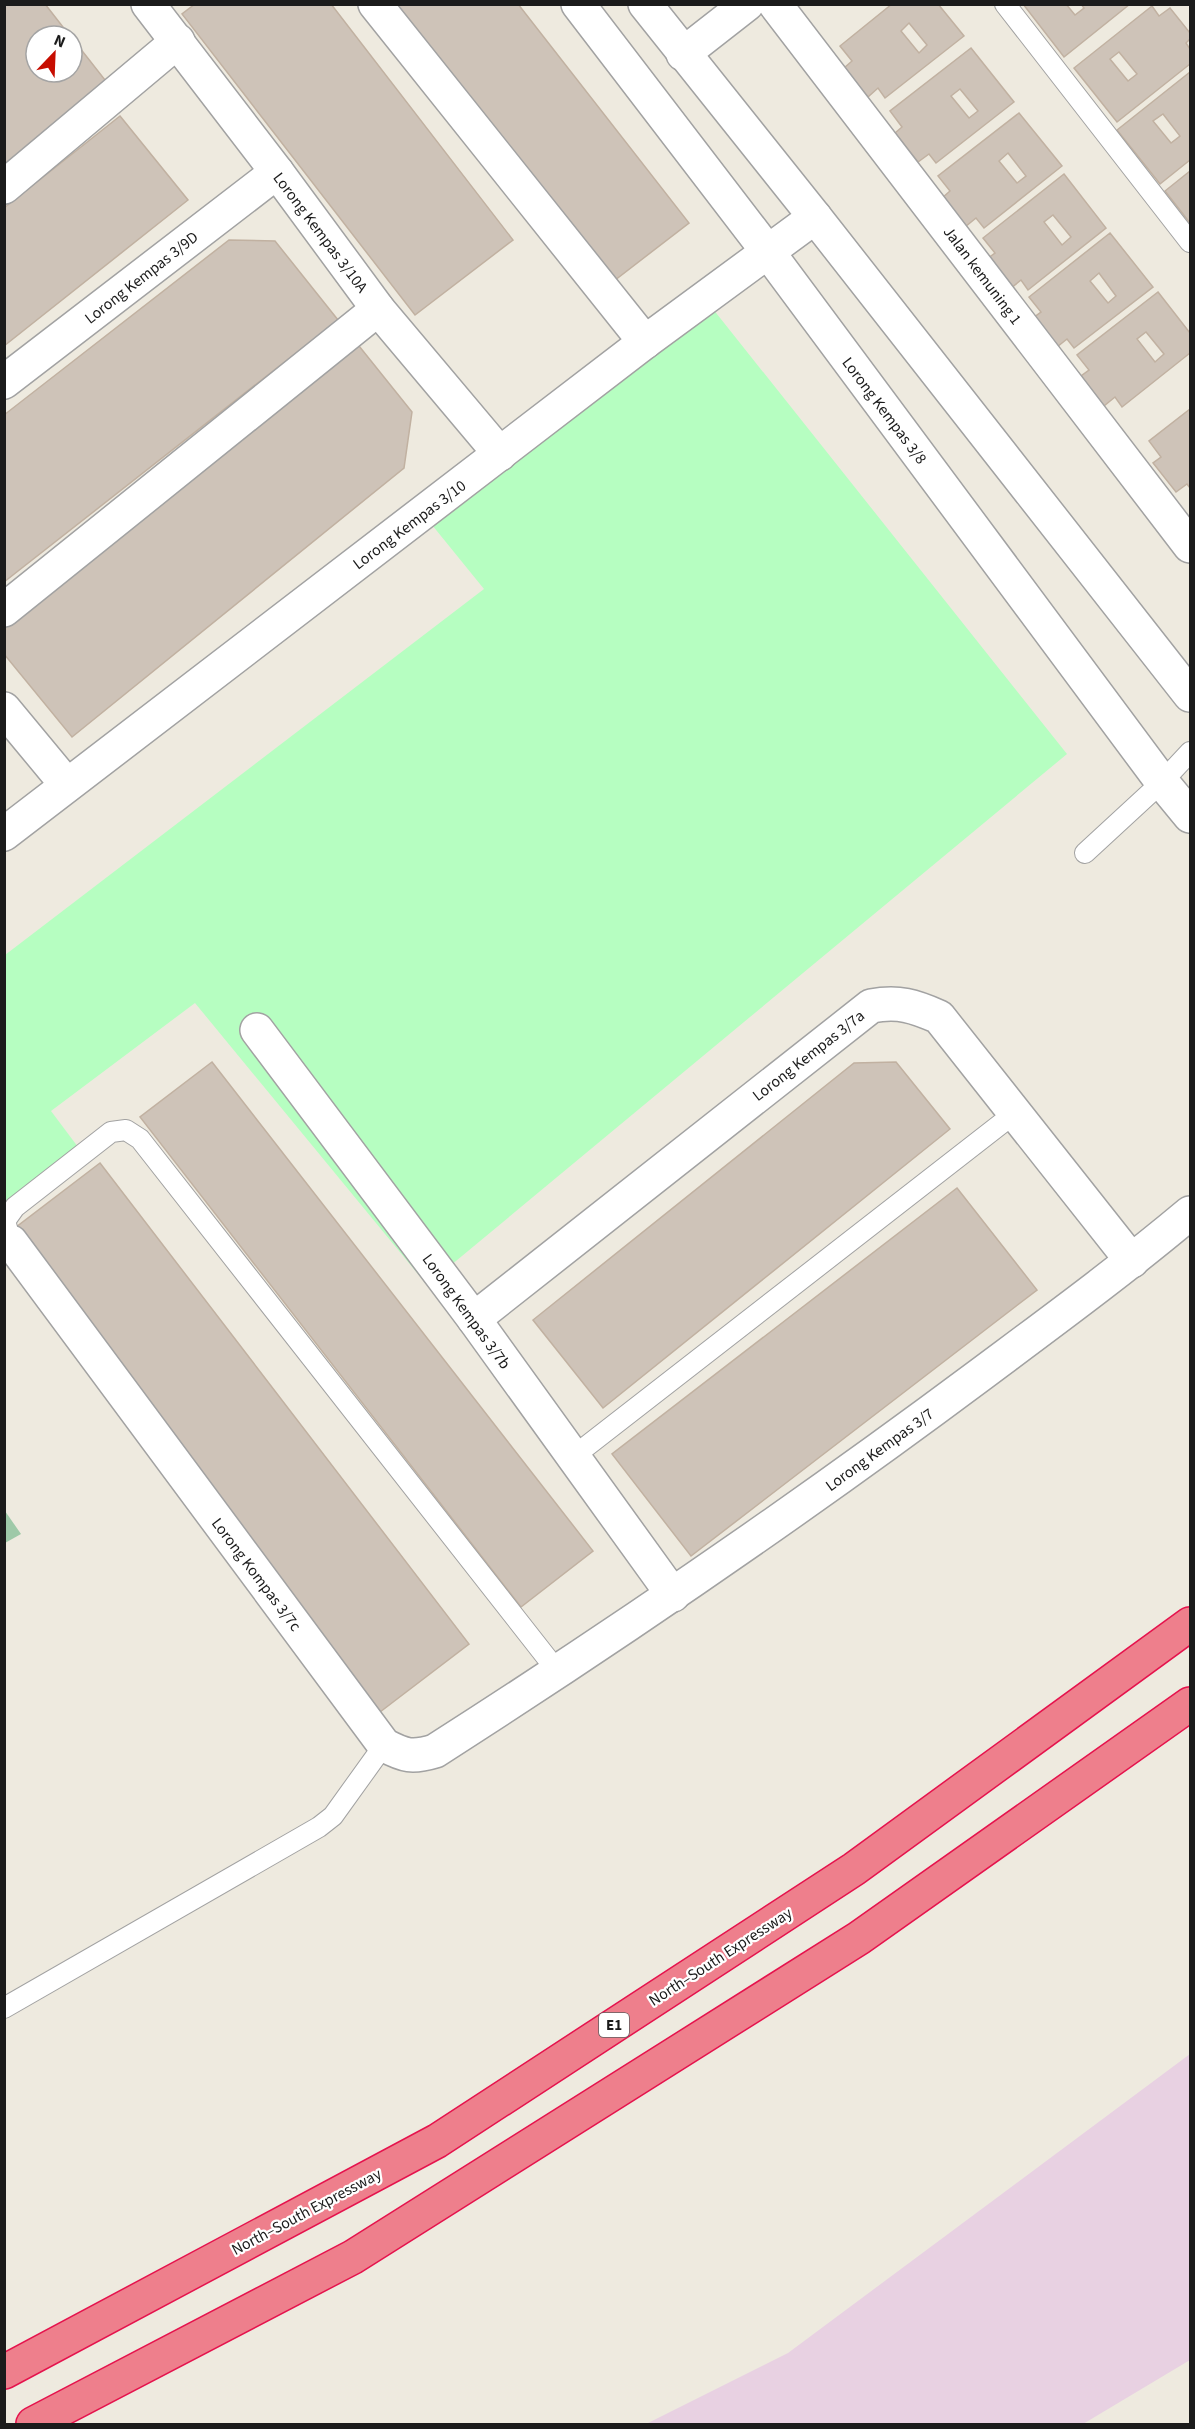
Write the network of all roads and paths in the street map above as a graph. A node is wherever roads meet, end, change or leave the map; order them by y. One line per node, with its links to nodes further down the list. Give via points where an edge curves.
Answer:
1 (375, 4): 16 (street)
2 (578, 4): 14 (street, Lorong Kempas 3/8)
3 (645, 4): 9 (street)
4 (747, 4): 9 (street)
5 (775, 4): 19 (street, Jalan kemuning 1)
6 (1005, 4): 13 (lane)
7 (157, 8): 8 (street, Lorong Kempas 3/10A)
8 (178, 41): 10 (street, Lorong Kempas 3/10A); 11 (street)
9 (683, 54): 12 (street)
10 (277, 172): 15 (street, Lorong Kempas 3/10A); 17 (street, Lorong Kempas 3/9D)
11 (4, 187)
12 (816, 217): 14 (street, Lorong Kempas 3/10); 21 (street)
13 (1191, 242)
14 (768, 252): 16 (street, Lorong Kempas 3/10); 24 (street, Lorong Kempas 3/8)
15 (378, 309): 18 (street, Lorong Kempas 3/10A); 20 (street)
16 (645, 342): 18 (street, Lorong Kempas 3/10)
17 (4, 382)
18 (500, 454): 25 (street, Lorong Kempas 3/10)
19 (1191, 546)
20 (4, 610)
21 (1191, 695)
22 (4, 709): 25 (street)
23 (1191, 752): 24 (lane)
24 (1162, 782): 26 (street, Lorong Kempas 3/8); 28 (lane)
25 (67, 785): 27 (street, Lorong Kempas 3/10)
26 (1191, 816)
27 (4, 834)
28 (1084, 853)
29 (258, 1030): 34 (street, Lorong Kempas 3/7b)
30 (1015, 1113): 33 (street, Lorong Kempas 3/7a); 34 (street, Lorong Kempas 3/7a, via 939,1017 911,1005 871,1006); 35 (lane)
31 (1191, 1213): 33 (street, Lorong Kempas 3/7)
32 (11, 1242): 38 (lane, via 6,1221 15,1207 111,1132 126,1130 140,1139); 40 (street, Lorong Kompas 3/7c)
33 (1132, 1261): 36 (street, Lorong Kempas 3/7, via 875,1453)
34 (474, 1319): 35 (street, Lorong Kempas 3/7b)
35 (574, 1456): 36 (street, Lorong Kempas 3/7b)
36 (673, 1594): 38 (street, Lorong Kempas 3/7)
37 (1191, 1624): 42 (highway, North–South Expressway / E1, via 854,1869 437,2141)
38 (558, 1672): 40 (street, via 435,1751 416,1756)
39 (1191, 1704): 43 (highway, via 859,1938 363,2251)
40 (384, 1745): 41 (lane, via 333,1815 319,1827)
41 (4, 2008)
42 (4, 2372)
43 (33, 2424)

